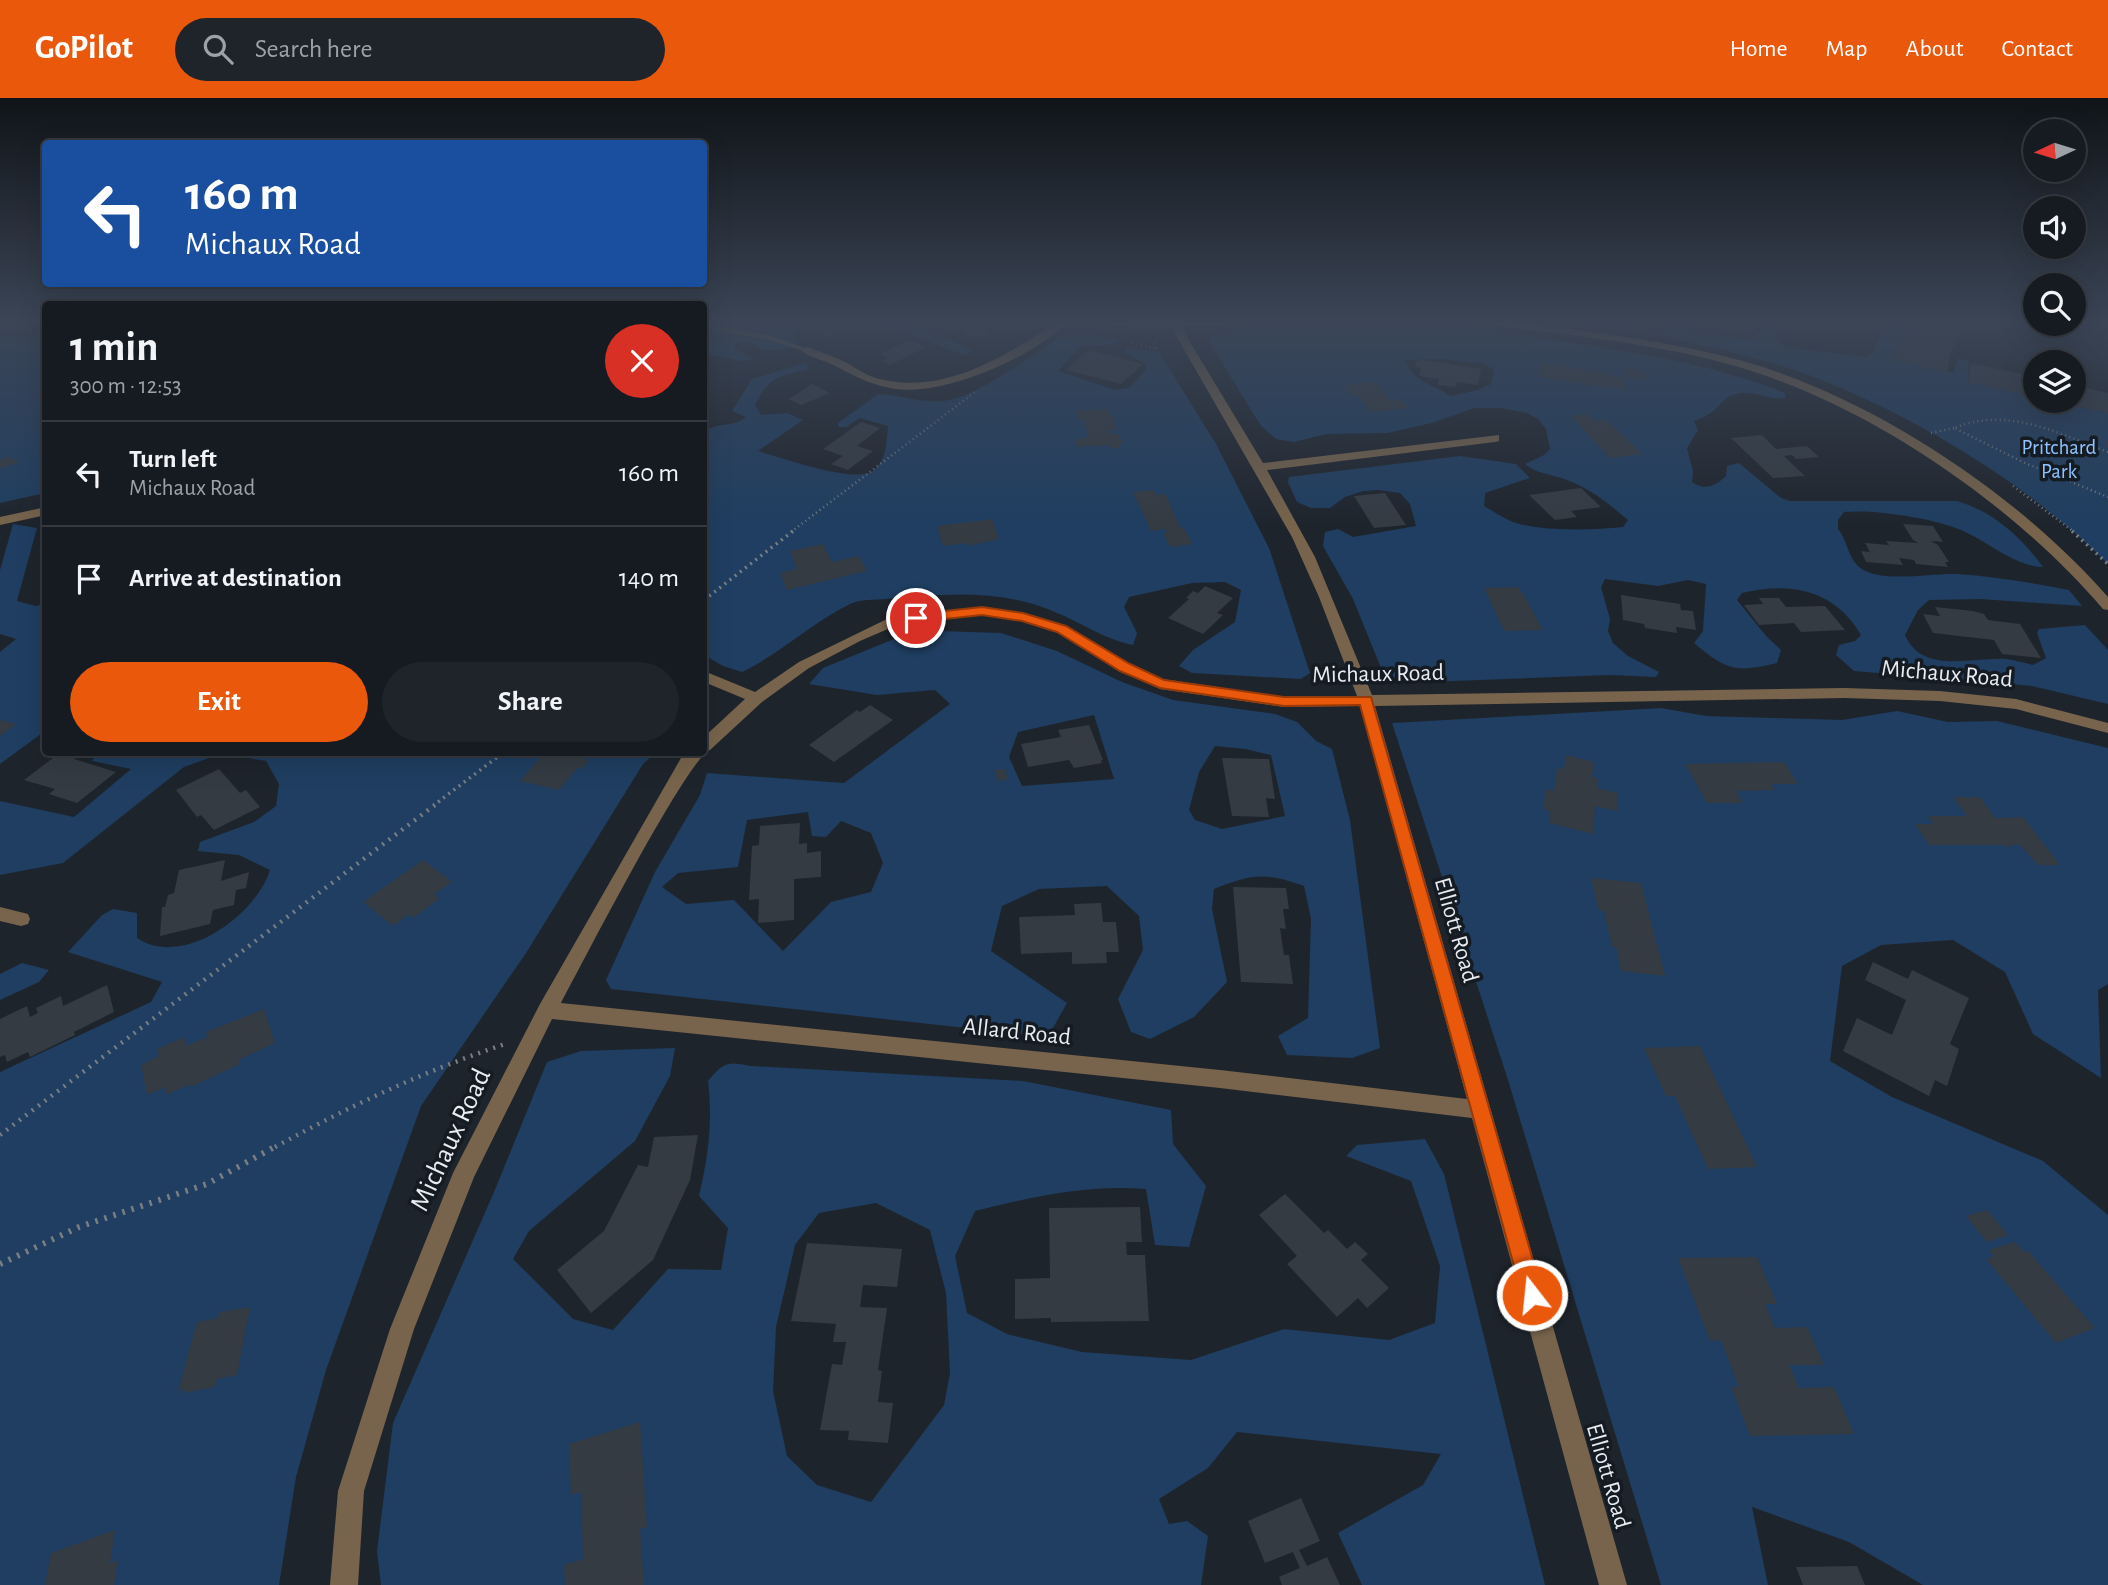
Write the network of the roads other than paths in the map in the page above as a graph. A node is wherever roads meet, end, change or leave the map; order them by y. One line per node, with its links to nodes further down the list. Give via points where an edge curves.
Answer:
1 (1211, 389): 4 (street, Elliott Road)
2 (1810, 389): 7 (street, via 1985,491)
3 (1495, 438): 4 (street)
4 (1258, 467): 10 (street, Elliott Road, via 1334,612)
5 (42, 512): 6 (street)
6 (0, 521)
7 (2108, 606)
8 (707, 677): 9 (street)
9 (756, 698): 10 (street, Michaux Road, via 804,664 894,621 982,611 1062,629 1160,684 1284,702); 12 (street, Michaux Road)
10 (1366, 700): 11 (street, Michaux Road, via 1844,693 1940,696 2016,704); 17 (street, Elliott Road)
11 (2108, 728)
12 (707, 743)
13 (693, 756): 16 (street, Michaux Road, via 649,825)
14 (0, 914): 15 (street)
15 (21, 919)
16 (547, 1010): 17 (street, Allard Road); 18 (street, Michaux Road, via 464,1173 402,1329 351,1491)
17 (1481, 1110): 19 (street, Elliott Road)
18 (344, 1585)
19 (1613, 1585)

